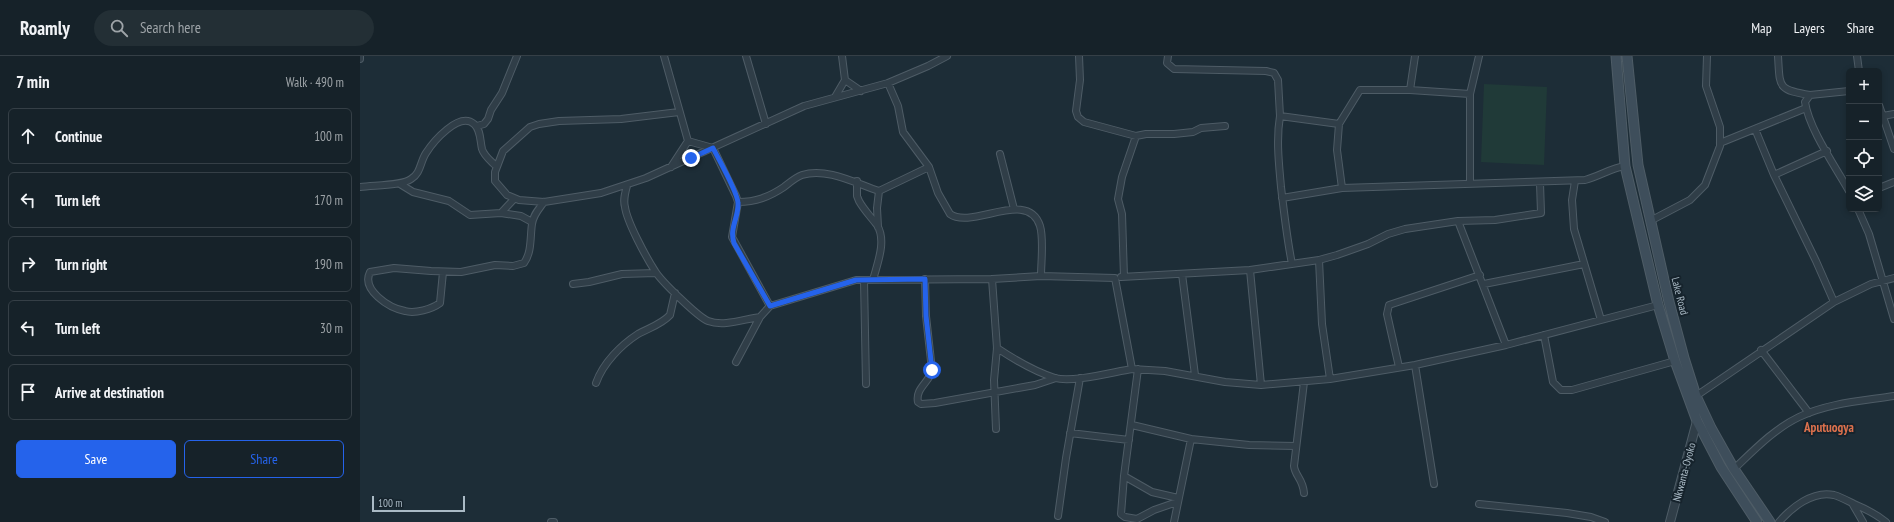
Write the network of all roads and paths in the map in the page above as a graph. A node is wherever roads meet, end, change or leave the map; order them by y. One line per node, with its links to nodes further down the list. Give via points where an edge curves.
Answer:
1 (360, 56): 16 (street)
2 (517, 56): 33 (street, via 488,119 484,124)
3 (664, 56): 27 (street)
4 (746, 56): 31 (street)
5 (842, 56): 18 (street)
6 (947, 56): 19 (street)
7 (1079, 56): 36 (street, via 1080,80 1076,111 1078,117 1091,125)
8 (1168, 56): 29 (street, via 1167,63 1174,69 1274,73 1278,80)
9 (1415, 56): 20 (street)
10 (1479, 56): 23 (street)
11 (1616, 56): 44 (main road, Lake Road)
12 (1627, 56): 68 (main road, Lake Road, via 1638,165)
13 (1707, 56): 38 (street, via 1706,86 1720,127)
14 (1778, 56): 24 (street, via 1780,82 1783,88)
15 (1857, 56): 17 (street)
16 (360, 59)
17 (1859, 68)
18 (845, 80): 21 (street); 25 (street)
19 (888, 82): 21 (street); 46 (street, via 900,110 903,132)
20 (1410, 90): 23 (street); 32 (street, via 1360,90)
21 (861, 91): 25 (street)
22 (1846, 91): 24 (street)
23 (1470, 94): 52 (street)
24 (1810, 95): 26 (street, via 1805,102)
25 (835, 97): 31 (street, via 804,106)
26 (1806, 108): 35 (street); 41 (street)
27 (679, 112): 37 (street); 43 (street, via 621,119 539,124 530,127 503,151)
28 (1894, 114): 30 (street)
29 (1280, 116): 32 (street); 60 (street, via 1277,131)
30 (1883, 116): 40 (street)
31 (766, 124): 39 (street)
32 (1339, 124): 58 (street, via 1338,150)
33 (477, 126): 43 (street, via 482,150); 53 (street, via 470,121 454,124 440,135 426,153 417,174 410,181)
34 (1225, 126): 36 (street, via 1201,128 1193,132)
35 (1755, 129): 38 (street); 47 (street)
36 (1136, 136): 80 (street, via 1122,177 1118,199 1122,220)
37 (688, 141): 39 (street); 45 (street)
38 (1720, 143): 68 (street, via 1705,185 1690,200)
39 (713, 148): 45 (street); 63 (street)
40 (1894, 149)
41 (1827, 151): 47 (street); 55 (street)
42 (1000, 154): 64 (street)
43 (496, 166): 61 (street, via 495,181)
44 (1625, 166): 48 (street, via 1608,170 1598,177); 92 (main road, Lake Road)
45 (671, 167): 54 (street)
46 (929, 167): 59 (street); 64 (street, via 938,193 953,217)
47 (1774, 175): 91 (street)
48 (1575, 181): 50 (street); 73 (street, via 1571,211)
49 (856, 182): 59 (street); 63 (street, via 840,177 805,175 768,197 757,201); 70 (street, via 859,201)
50 (1540, 182): 52 (street); 67 (street, via 1541,213 1495,220)
51 (1894, 182): 57 (street)
52 (1470, 183): 58 (street)
53 (400, 184): 56 (street); 66 (street, via 413,192 449,201 470,215)
54 (627, 186): 62 (street); 76 (street, via 624,199 628,220)
55 (1846, 186)
56 (360, 187)
57 (1882, 187)
58 (1342, 188): 60 (street)
59 (879, 191): 70 (street)
60 (1282, 198): 72 (street, via 1285,232)
61 (514, 199): 62 (street); 66 (street)
62 (544, 202): 69 (street)
63 (738, 202): 93 (street, via 732,237)
64 (1014, 209): 79 (street, via 1033,216 1041,228)
65 (1859, 212): 87 (street, via 1869,234)
66 (501, 213): 69 (street, via 521,216)
67 (1458, 221): 71 (street, via 1405,229); 78 (street)
68 (1650, 221): 115 (main road, Lake Road, via 1668,302)
69 (532, 222): 75 (street, via 529,253 524,263)
70 (878, 227): 86 (street, via 881,249)
71 (1319, 260): 72 (street); 109 (street, via 1322,324)
72 (1292, 264): 74 (street)
73 (1584, 264): 89 (street); 96 (street)
74 (1250, 270): 77 (street); 113 (street)
75 (443, 272): 75 (street, via 440,303 431,308 412,312 394,307 381,299 373,292 368,277 370,272 394,268)
76 (656, 273): 88 (street, via 622,274); 90 (street)
77 (1182, 274): 80 (street); 106 (street)
78 (1480, 275): 89 (street); 104 (street, via 1389,305 1387,314)
79 (1041, 276): 81 (street); 84 (street)
80 (1124, 277): 81 (street)
81 (1115, 278): 105 (street)
82 (1894, 278): 87 (street)
83 (925, 279): 84 (street); 86 (street); 114 (street, via 932,370 918,392 918,402 935,403)
84 (992, 279): 99 (street)
85 (864, 280): 86 (street); 93 (street, via 845,283); 112 (street)
86 (873, 280)
87 (1882, 281): 91 (street, via 1870,284); 95 (street)
88 (573, 284)
89 (1484, 284): 98 (street)
90 (675, 293): 94 (street, via 709,321 730,322); 111 (street, via 670,315 623,345)
91 (1834, 302): 100 (street)
92 (1658, 305): 96 (street); 101 (main road, Lake Road)
93 (770, 306): 94 (street)
94 (760, 317): 102 (street)
95 (1894, 319)
96 (1601, 320): 97 (street)
97 (1544, 335): 98 (street); 101 (street, via 1553,382 1561,390 1572,390)
98 (1506, 345): 103 (street)
99 (997, 348): 107 (street, via 1023,365); 114 (street)
100 (1761, 350): 115 (street); 117 (street)
101 (1675, 361): 118 (main road, Lake Road)
102 (736, 362)
103 (1415, 366): 104 (street); 127 (street)
104 (1399, 367): 109 (street)
105 (1135, 369): 106 (street); 108 (street); 119 (street)
106 (1195, 375): 113 (street, via 1225,382)
107 (1056, 378): 108 (street); 114 (street)
108 (1080, 378): 121 (street)
109 (1330, 379): 110 (street)
110 (1304, 382): 113 (street); 124 (street)
111 (596, 383)
112 (866, 384)
113 (1261, 384)
114 (994, 393): 120 (street)
115 (1696, 396): 125 (main road, Lake Road)
116 (1894, 396): 117 (street, via 1826,407)
117 (1809, 413): 125 (street, via 1778,430)
118 (1697, 421): 137 (street, Nkwanta-Oyoko); 138 (main road, Lake Road, via 1721,467)
119 (1132, 425): 122 (street); 123 (street)
120 (996, 430)
121 (1070, 433): 123 (street); 133 (street)
122 (1191, 439): 124 (street, via 1249,446); 129 (street)
123 (1129, 440): 126 (street)
124 (1296, 446): 128 (street, via 1294,469 1302,481)
125 (1734, 469): 139 (main road, Lake Road)
126 (1124, 476): 129 (street, via 1152,492); 129 (street, via 1121,516 1137,519)
127 (1434, 484)
128 (1304, 493)
129 (1177, 500): 134 (street)
130 (1852, 503): 140 (street, via 1833,495 1822,495 1790,509); 141 (street); 142 (street, via 1875,513)
131 (1479, 504): 132 (street)
132 (1582, 515): 135 (street); 136 (street)
133 (1058, 516)
134 (1174, 522)
135 (1579, 522)
136 (1605, 522)
137 (1670, 522)
138 (1757, 522)
139 (1770, 522)
140 (1779, 522)
141 (1863, 522)
142 (1886, 522)

